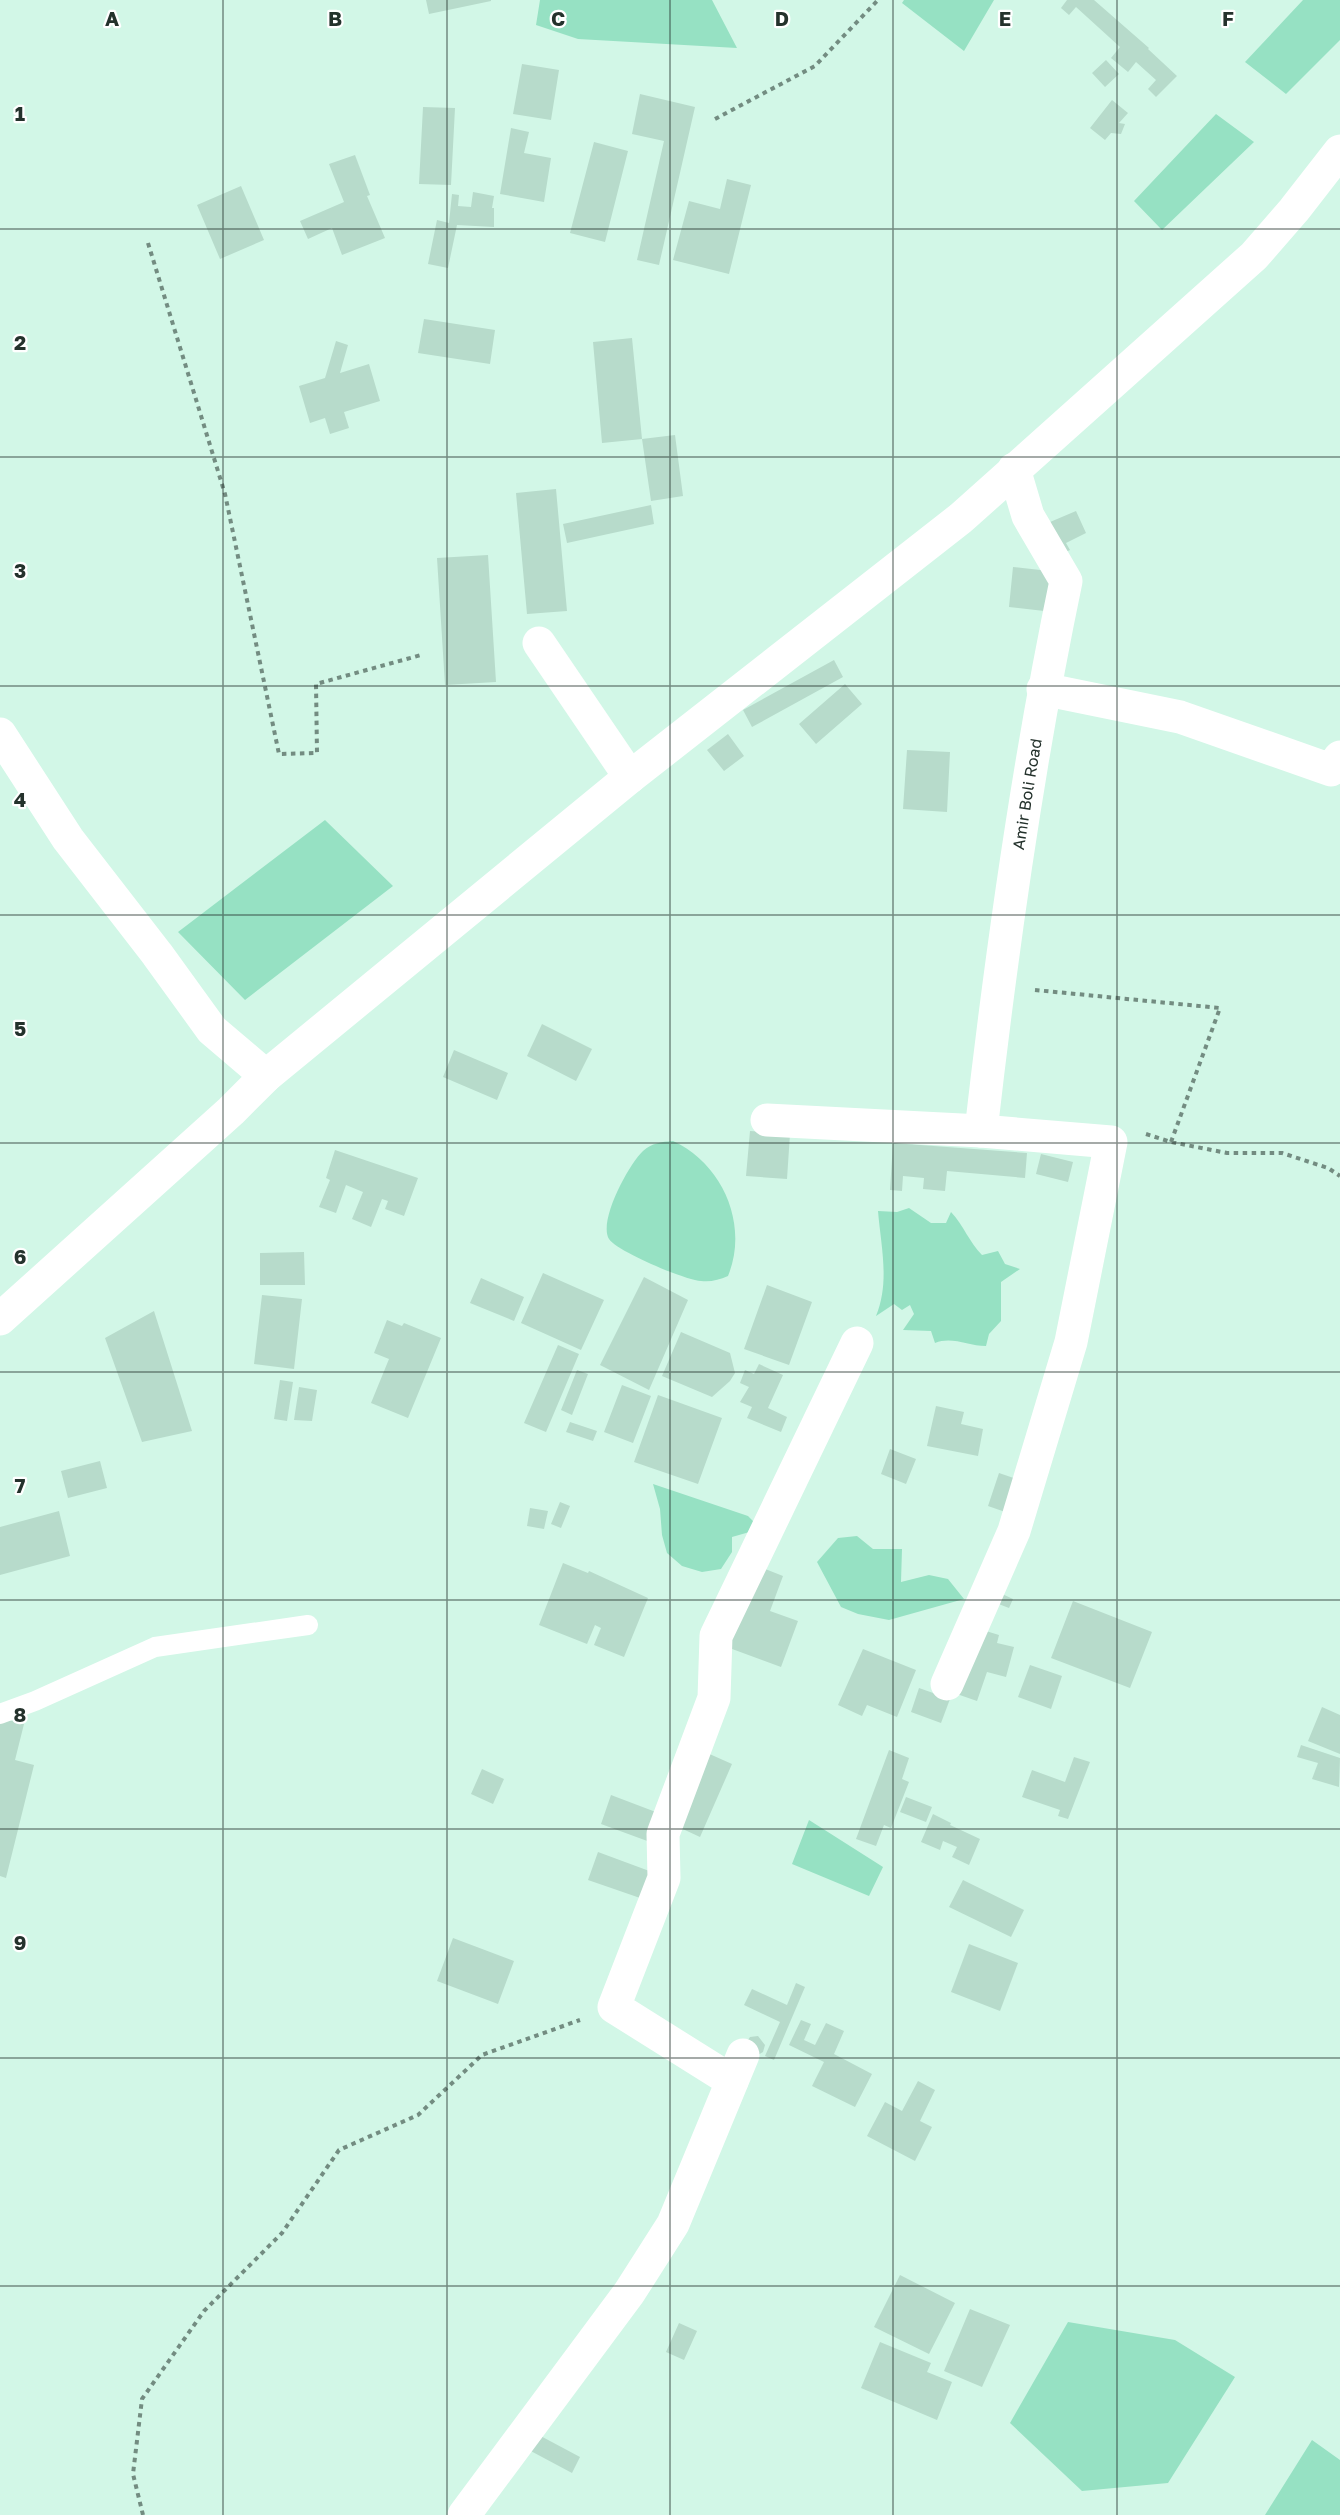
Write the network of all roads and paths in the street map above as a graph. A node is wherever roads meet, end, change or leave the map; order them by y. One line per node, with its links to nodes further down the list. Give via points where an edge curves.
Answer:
1 (878, 0): 2 (path, via 815,66)
2 (715, 118)
3 (1340, 151): 5 (street, via 1254,256)
4 (148, 243): 7 (path, via 225,494 279,754 317,753 316,684)
5 (1014, 469): 8 (street, Amir Boli Road, via 1028,516 1066,581); 11 (street, via 962,518)
6 (539, 643): 11 (street)
7 (421, 655)
8 (1043, 689): 10 (street, via 1180,717 1331,770); 12 (street, Amir Boli Road)
9 (0, 734): 13 (street, via 68,839 212,1030)
10 (1340, 757)
11 (630, 777): 13 (street)
12 (999, 987): 15 (street, Amir Boli Road); 17 (path, via 1220,1008)
13 (266, 1076): 19 (street)
14 (767, 1120): 15 (street)
15 (981, 1131): 16 (street)
16 (1111, 1142): 17 (path, via 1144,1133); 22 (street, via 1071,1342 1014,1531)
17 (1171, 1143): 18 (path, via 1227,1153 1282,1153 1328,1168)
18 (1340, 1176)
19 (0, 1319)
20 (857, 1343): 24 (street, via 716,1636 714,1698 663,1834 664,1878)
21 (308, 1625): 23 (lane, via 155,1647)
22 (947, 1684)
23 (0, 1714)
24 (614, 2007): 25 (path, via 482,2055 418,2115 339,2150 282,2233 204,2311 142,2399 133,2475); 26 (street, via 737,2068 673,2224 629,2293)
25 (143, 2515)
26 (464, 2515)

